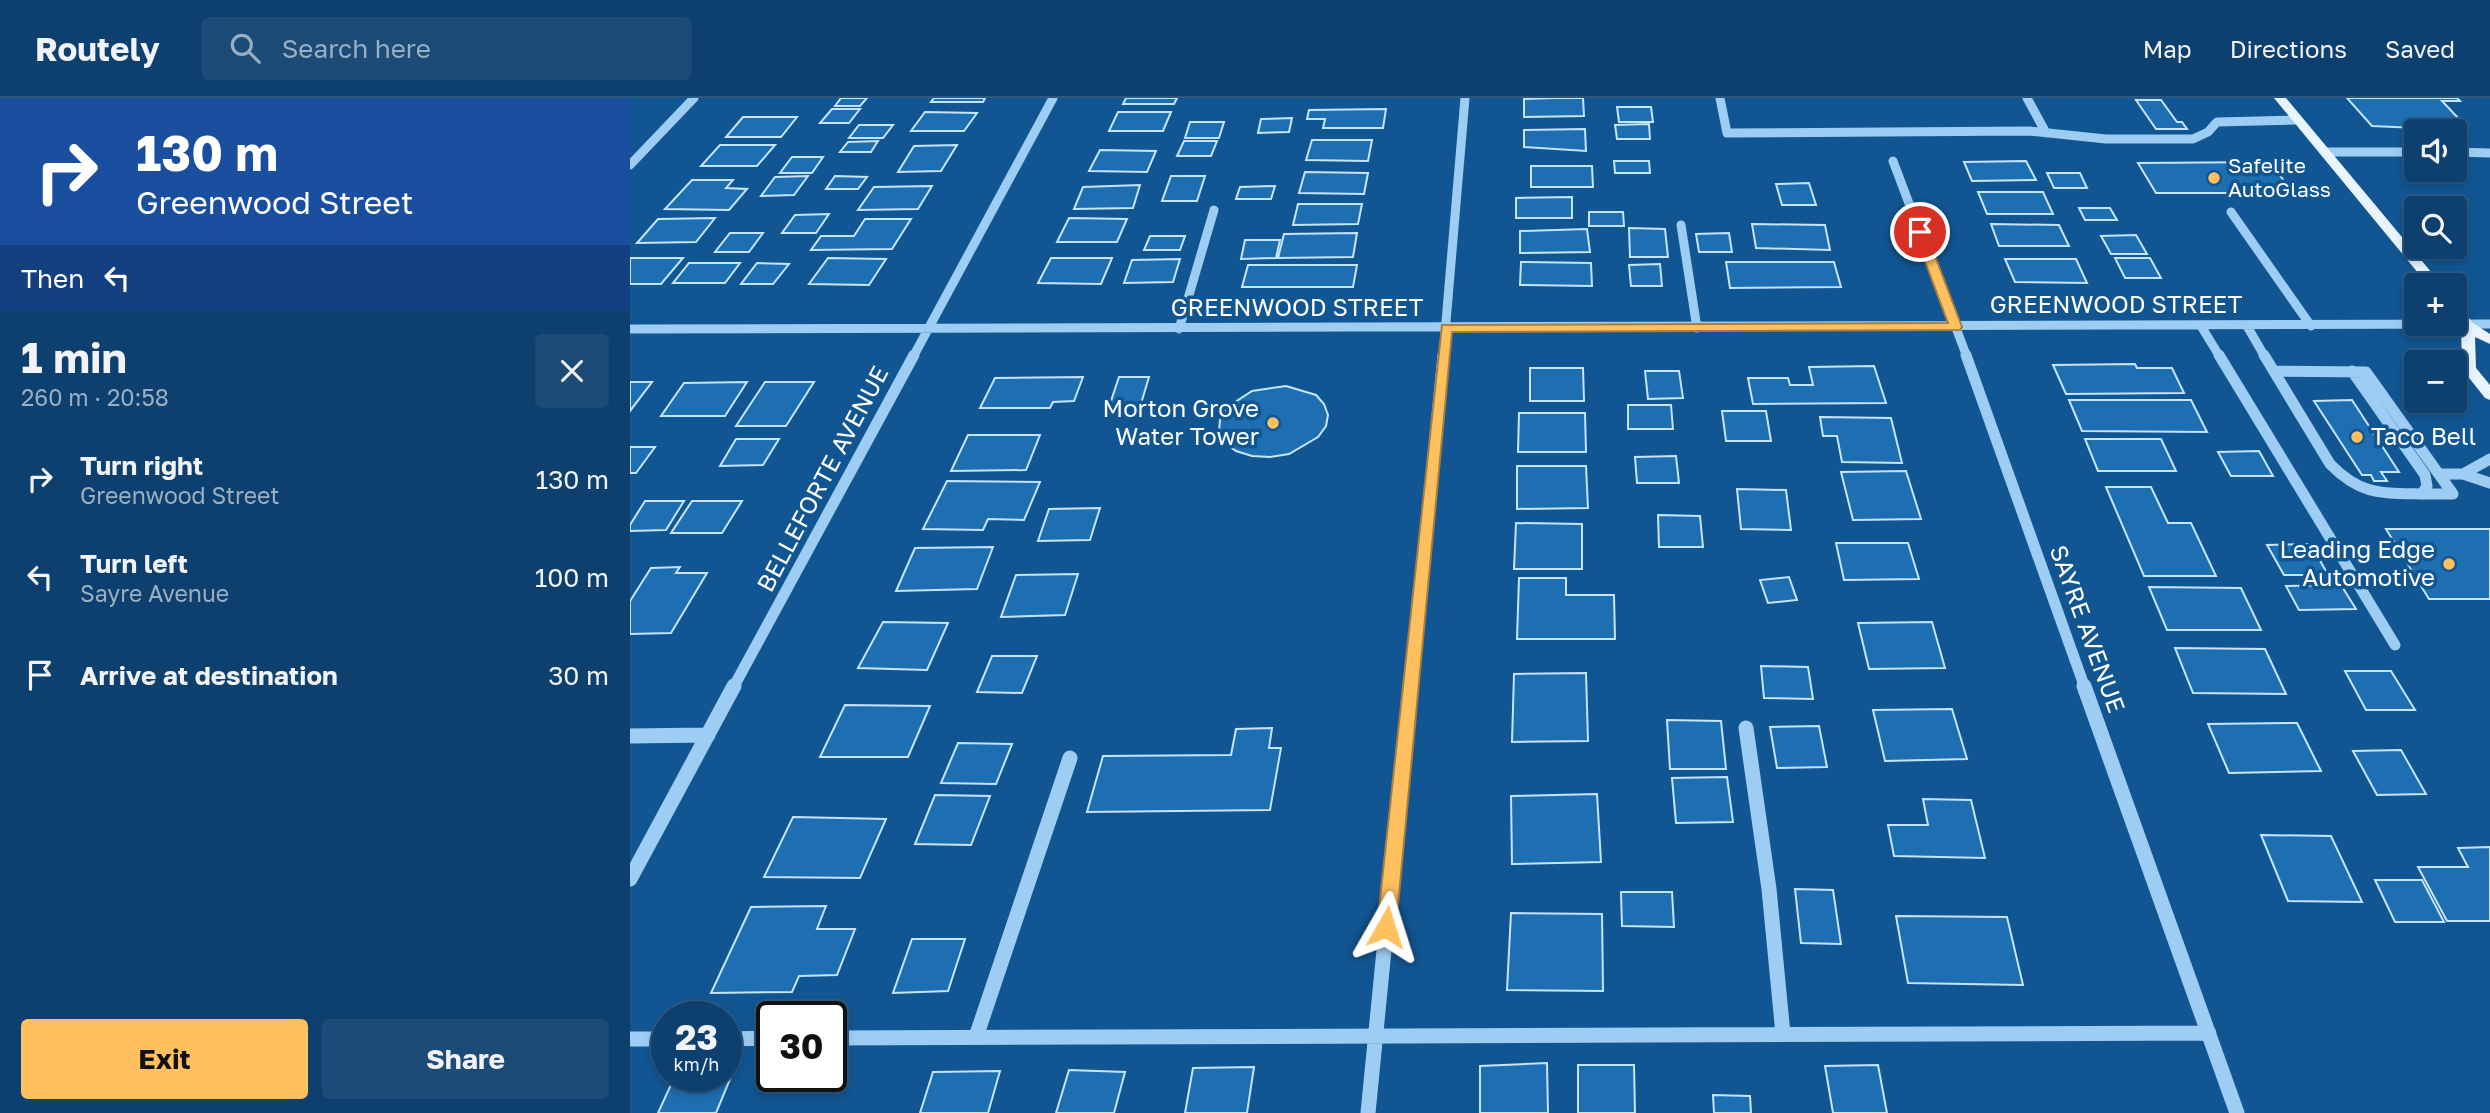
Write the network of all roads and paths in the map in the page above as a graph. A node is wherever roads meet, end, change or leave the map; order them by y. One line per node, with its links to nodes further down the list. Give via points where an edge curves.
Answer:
1 (694, 98): 14 (street)
2 (1054, 98): 29 (street, BELLEFORTE AVENUE)
3 (1465, 98): 25 (street)
4 (1720, 98): 8 (street, via 1727,133)
5 (2027, 98): 8 (street)
6 (2280, 98): 7 (main road)
7 (2298, 120): 8 (street, via 2217,121 2193,139 2106,139); 9 (main road)
8 (2046, 133)
9 (2326, 152): 10 (street); 18 (main road)
10 (2404, 152)
11 (2467, 152): 12 (street)
12 (2490, 153)
13 (1893, 161): 24 (street, SAYRE AVENUE)
14 (630, 165)
15 (1214, 210): 28 (street)
16 (2231, 212): 22 (street)
17 (1681, 225): 26 (street)
18 (2425, 273)
19 (2490, 324): 23 (street, GREENWOOD STREET)
20 (2201, 326): 21 (street, GREENWOOD STREET); 24 (street, GREENWOOD STREET); 39 (street)
21 (2247, 326): 22 (street, GREENWOOD STREET); 31 (street)
22 (2311, 326): 23 (street, GREENWOOD STREET)
23 (2468, 326): 30 (main road); 33 (main road, via 2469,369)
24 (1956, 327): 26 (street, GREENWOOD STREET); 45 (street, SAYRE AVENUE)
25 (1446, 328): 26 (street, GREENWOOD STREET); 28 (street, GREENWOOD STREET); 47 (street)
26 (1697, 328)
27 (630, 329): 29 (street, GREENWOOD STREET)
28 (1179, 329): 29 (street, GREENWOOD STREET)
29 (928, 330): 41 (street, BELLEFORTE AVENUE)
30 (2490, 340)
31 (2274, 371): 32 (street); 38 (street, via 2344,481 2366,492)
32 (2352, 371): 35 (street, via 2366,372); 38 (street, via 2425,475 2427,486)
33 (2490, 395)
34 (2490, 459): 36 (street)
35 (2440, 474): 36 (street); 38 (street, via 2453,494)
36 (2462, 474): 37 (street)
37 (2490, 483)
38 (2422, 494)
39 (2395, 645)
40 (1746, 728): 46 (street, via 1769,889)
41 (708, 735): 42 (street); 44 (street, BELLEFORTE AVENUE)
42 (630, 736)
43 (1070, 758): 48 (street)
44 (630, 880)
45 (2209, 1033): 46 (street); 53 (street, SAYRE AVENUE)
46 (1783, 1034): 47 (street)
47 (1375, 1036): 48 (street); 52 (street)
48 (976, 1037): 49 (street)
49 (847, 1038)
50 (630, 1039): 51 (lane)
51 (651, 1039)
52 (1368, 1113)
53 (2238, 1113)

